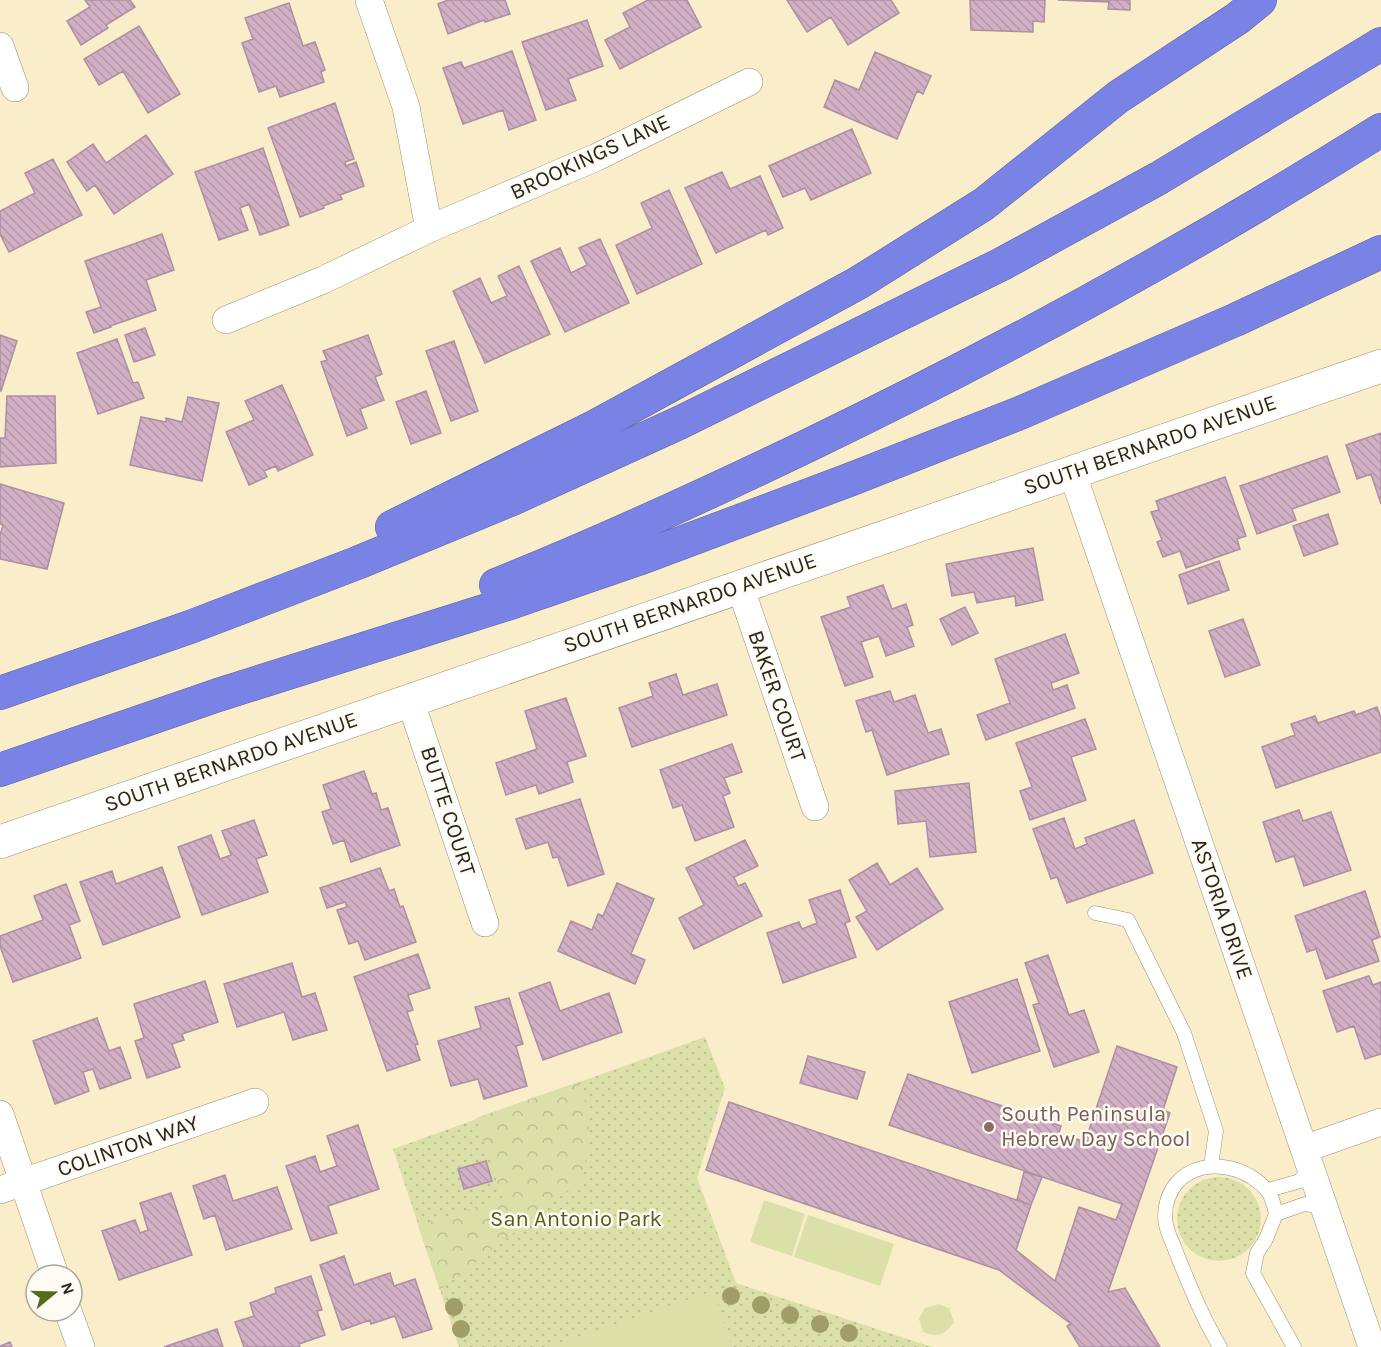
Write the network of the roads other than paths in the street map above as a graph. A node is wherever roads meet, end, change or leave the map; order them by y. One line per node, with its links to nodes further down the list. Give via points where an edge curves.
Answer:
1 (369, 0): 8 (street, via 406,107)
2 (1260, 0): 14 (highway, via 1118,97 984,204 858,284 596,426)
3 (1381, 44): 14 (highway, via 1158,178 1002,264 843,344 512,499 357,564)
4 (0, 46): 6 (street)
5 (749, 82): 8 (street, BROOKINGS LANE, via 597,157)
6 (15, 88)
7 (1381, 130): 16 (highway, via 1063,316 717,490 542,567)
8 (429, 229): 10 (street, BROOKINGS LANE, via 323,280)
9 (1381, 252): 16 (highway, via 1020,413 849,480 513,602)
10 (226, 320)
11 (1381, 366): 12 (street, SOUTH BERNARDO AVENUE)
12 (1072, 471): 13 (street, SOUTH BERNARDO AVENUE); 26 (street, ASTORIA DRIVE)
13 (740, 586): 17 (street, SOUTH BERNARDO AVENUE); 19 (street, BAKER COURT)
14 (190, 627): 15 (highway)
15 (0, 693)
16 (218, 695): 18 (highway)
17 (410, 700): 20 (street, SOUTH BERNARDO AVENUE); 22 (street, BUTTE COURT)
18 (0, 770)
19 (815, 807)
20 (0, 842)
21 (1095, 913): 27 (lane, via 1128,920 1184,1033 1216,1131)
22 (485, 923)
23 (255, 1102): 28 (street, COLINTON WAY)
24 (0, 1114): 28 (street)
25 (1381, 1122): 26 (street)
26 (1307, 1158): 29 (lane, via 1300,1180); 30 (street, ASTORIA DRIVE)
27 (1211, 1166): 29 (lane, via 1237,1169); 35 (lane, via 1188,1174 1176,1186 1165,1217 1184,1273)
28 (11, 1187): 32 (street)
29 (1268, 1190): 31 (lane)
30 (1325, 1208): 31 (lane, via 1305,1203); 37 (street, ASTORIA DRIVE)
31 (1276, 1214): 36 (lane, via 1257,1253 1253,1273)
32 (49, 1263)
33 (72, 1323): 34 (street)
34 (81, 1347)
35 (1220, 1347)
36 (1294, 1347)
37 (1372, 1347)

